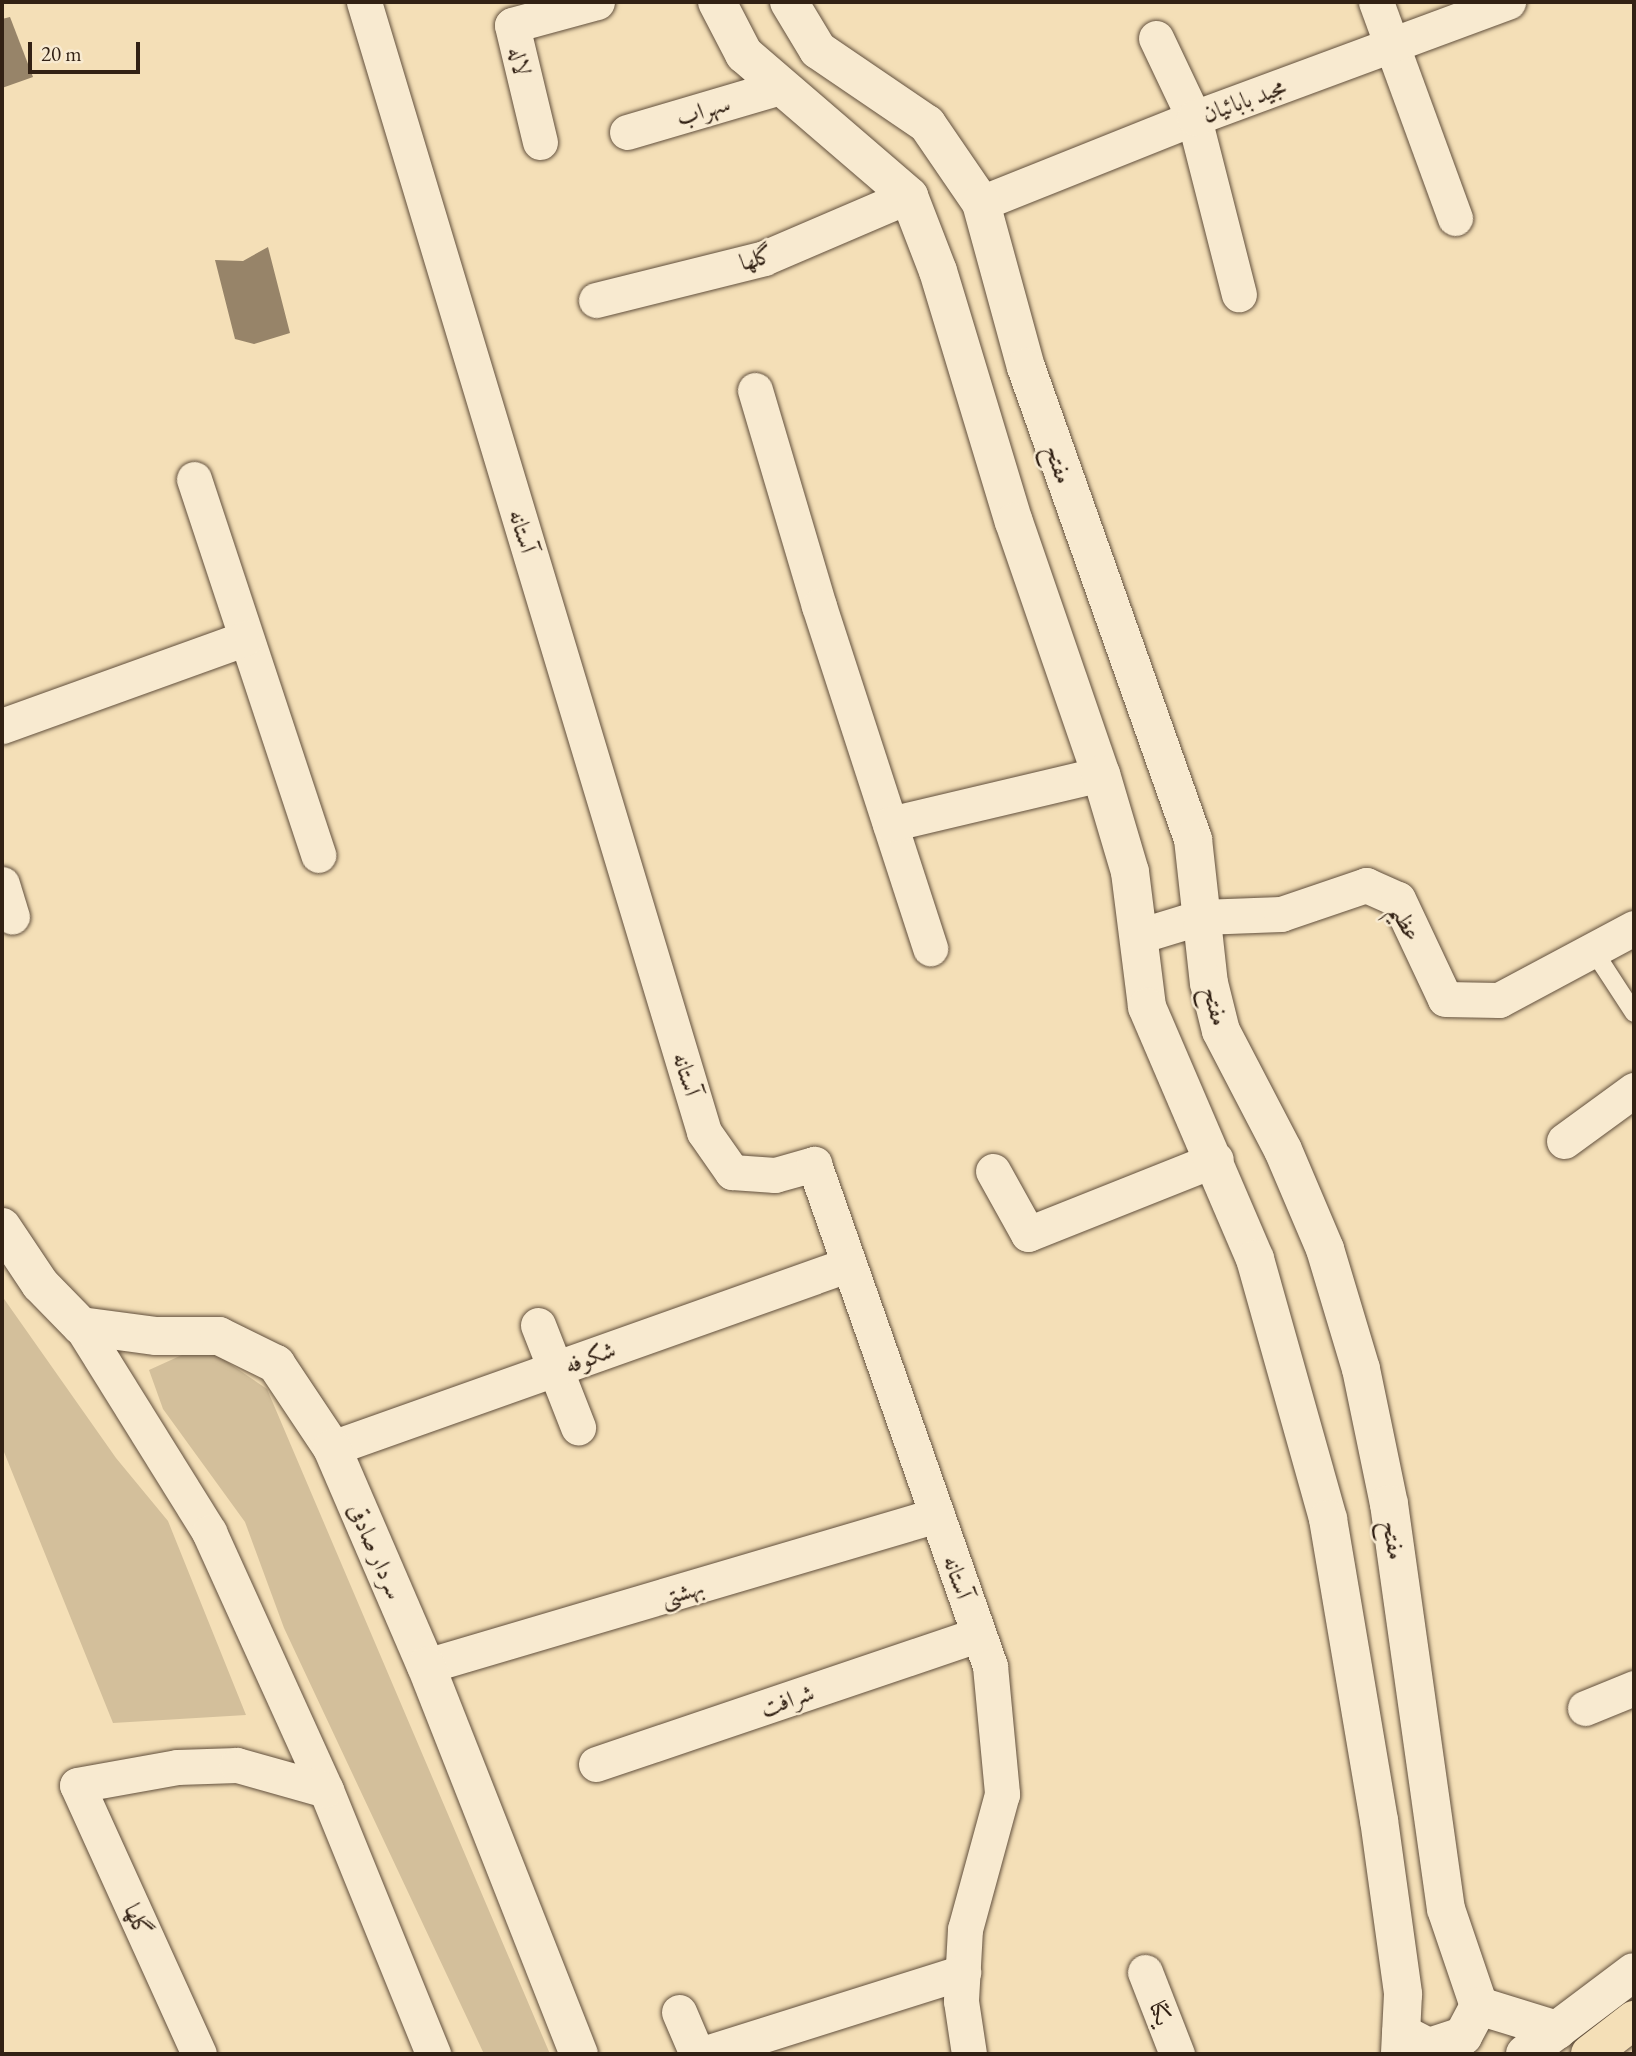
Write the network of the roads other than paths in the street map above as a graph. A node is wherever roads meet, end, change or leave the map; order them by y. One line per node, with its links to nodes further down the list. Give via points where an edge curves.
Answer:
1 (364, 2): 37 (street, آستانه, via 704,1132 732,1172 775,1175 814,1164)
2 (597, 2): 7 (street, لاله)
3 (718, 2): 10 (street, via 744,54)
4 (789, 2): 15 (street, مفتح, via 818,50 927,124)
5 (1376, 2): 9 (street)
6 (1508, 2): 9 (street, مجید بابائیان)
7 (557, 7): 13 (street, لاله, via 512,25)
8 (1156, 38): 11 (street)
9 (1391, 48): 11 (street, مجید بابائیان); 16 (street)
10 (780, 87): 12 (street, سهراب); 14 (street)
11 (1194, 118): 15 (street, مجید بابائیان); 17 (street)
12 (627, 132)
13 (540, 142)
14 (909, 196): 18 (street, گلها, via 764,258); 23 (street, via 939,271 1014,522)
15 (981, 203): 26 (street, مفتح, via 1026,367 1193,839)
16 (1455, 218)
17 (1239, 294)
18 (596, 300)
19 (755, 390): 24 (street)
20 (194, 480): 21 (street)
21 (246, 638): 22 (street); 25 (street)
22 (2, 726)
23 (1101, 774): 24 (street); 28 (street, via 1130,872)
24 (890, 824): 29 (street)
25 (318, 855)
26 (1201, 917): 28 (street, عظیم); 30 (street, عظیم, via 1281,914 1366,885 1398,899 1446,999 1499,1000); 53 (street, مفتح, via 1209,983 1221,1031 1283,1150 1325,1249 1361,1369 1389,1504 1446,1909)
27 (1634, 928): 30 (street, عظیم)
28 (1139, 936): 34 (street, via 1147,1007)
29 (930, 948)
30 (1593, 950): 31 (lane)
31 (1634, 1013)
32 (1634, 1090): 33 (street)
33 (1564, 1141)
34 (1216, 1159): 35 (street, via 1028,1234); 57 (street, via 1255,1259 1328,1519 1379,1820 1403,1994)
35 (993, 1171)
36 (2, 1227): 39 (street, via 40,1284)
37 (847, 1265): 40 (street, شکوفه); 43 (street, آستانه)
38 (538, 1325): 40 (street)
39 (81, 1326): 42 (street, سردار صادقی, via 156,1336 219,1336 230,1341 276,1364); 49 (street, via 209,1532)
40 (555, 1369): 41 (street); 42 (street, شکوفه)
41 (578, 1427)
42 (332, 1448): 45 (street, سردار صادقی)
43 (937, 1515): 44 (street, آستانه); 45 (street, بهشتی)
44 (978, 1634): 48 (street, شرافت); 50 (street, آستانه, via 990,1666 1002,1794 965,1929)
45 (426, 1665): 60 (street, سردار صادقی)
46 (1634, 1688): 47 (street)
47 (1585, 1708)
48 (596, 1765)
49 (326, 1790): 58 (street, گلها, via 237,1765 177,1767 77,1785); 59 (street)
50 (963, 1972): 62 (street); 63 (street, آستانه, via 961,2001)
51 (1145, 1972): 64 (street, یکتا)
52 (1634, 1972): 56 (street)
53 (1479, 2006): 56 (street); 57 (street, via 1463,2036 1429,2047)
54 (679, 2012): 61 (street)
55 (1634, 2020): 66 (highway)
56 (1557, 2030): 65 (street)
57 (1401, 2043)
58 (199, 2054)
59 (433, 2054)
60 (579, 2054)
61 (697, 2054)
62 (704, 2054)
63 (969, 2054)
64 (1177, 2054)
65 (1525, 2054)
66 (1590, 2054)

